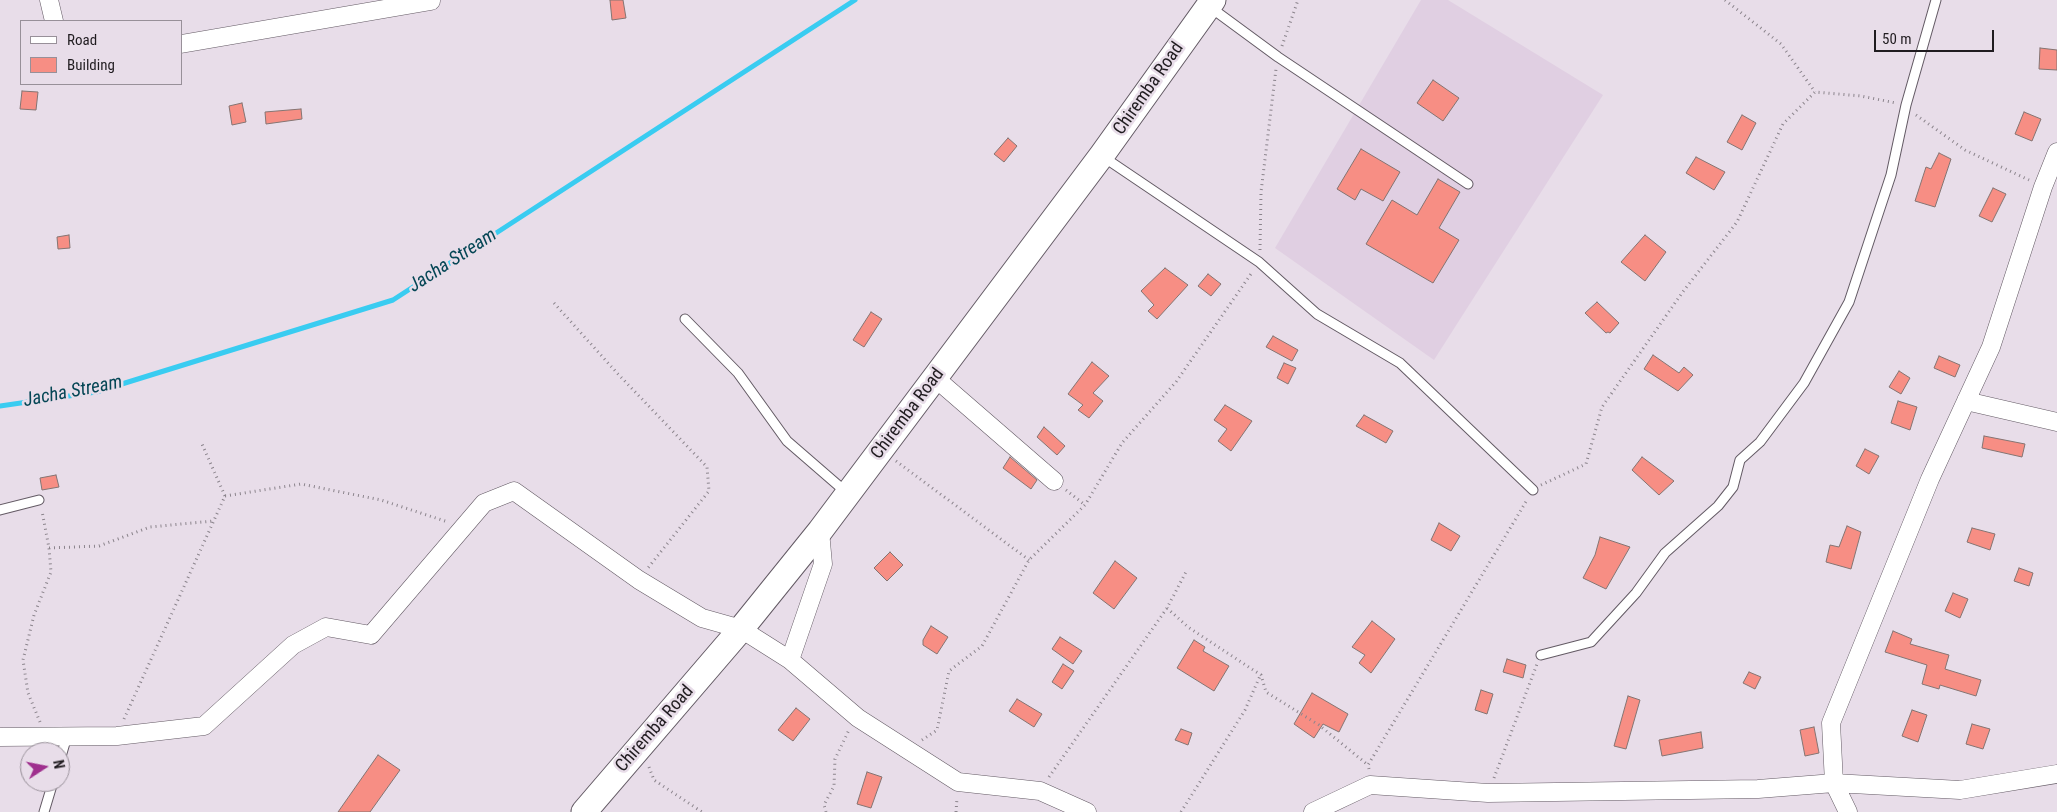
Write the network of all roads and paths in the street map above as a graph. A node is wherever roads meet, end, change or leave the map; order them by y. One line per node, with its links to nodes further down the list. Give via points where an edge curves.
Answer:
1 (49, 0): 7 (street)
2 (1298, 0): 9 (path)
3 (1725, 0): 10 (path, via 1781,44)
4 (1936, 0): 11 (lane)
5 (431, 1): 8 (street)
6 (1211, 3): 9 (lane); 13 (main road, Chiremba Road)
7 (54, 20)
8 (182, 44)
9 (1278, 57): 14 (lane); 16 (path, via 1261,192)
10 (1815, 92): 11 (path); 25 (path, via 1783,124 1737,222 1682,293 1602,407 1586,464)
11 (1906, 105): 15 (path, via 1965,150); 40 (lane, via 1891,175 1849,302 1804,383 1760,442 1740,460 1733,487 1718,506 1665,553 1636,593 1591,642)
12 (2057, 152): 15 (street)
13 (1102, 155): 16 (lane); 19 (main road, Chiremba Road)
14 (1468, 184)
15 (2043, 187): 20 (street, via 1991,347)
16 (1259, 262): 25 (lane, via 1317,314 1400,363); 29 (path, via 1176,382 1122,443)
17 (554, 302): 37 (path, via 707,467 709,491)
18 (685, 319): 26 (lane, via 738,373 787,440)
19 (934, 377): 23 (main road, Chiremba Road); 24 (street)
20 (1966, 401): 21 (street); 53 (street, via 1930,479 1831,723)
21 (2057, 422)
22 (202, 444): 27 (path)
23 (881, 451): 26 (main road, Chiremba Road); 35 (path)
24 (1054, 481): 29 (path)
25 (1533, 490): 51 (path)
26 (848, 494): 33 (main road, Chiremba Road)
27 (225, 496): 31 (path); 32 (path, via 301,484 381,500)
28 (39, 500): 30 (lane); 34 (path)
29 (1085, 505): 35 (path)
30 (0, 510)
31 (214, 520): 34 (path, via 150,527 98,546); 46 (path)
32 (463, 527): 37 (street, via 484,503 514,491); 46 (street, via 371,634 326,627 292,645 204,726)
33 (820, 531): 39 (main road, Chiremba Road); 41 (street, via 823,564)
34 (49, 548): 44 (path, via 51,572 34,614 23,660 28,693)
35 (1029, 560): 50 (path, via 982,646 950,671 936,730)
36 (1188, 570): 38 (path)
37 (638, 580): 39 (street, via 702,618)
38 (1168, 608): 42 (path, via 1188,626); 55 (path)
39 (741, 629): 41 (street); 49 (main road, Chiremba Road)
40 (1541, 655): 57 (path)
41 (790, 660): 43 (street)
42 (1261, 675): 51 (path, via 1266,692 1319,725); 63 (path, via 1245,710)
43 (858, 718): 50 (street); 61 (path, via 845,735 835,759 834,786 824,805)
44 (46, 736): 45 (street); 47 (street)
45 (68, 736): 46 (street); 48 (lane)
46 (117, 736)
47 (0, 737)
48 (66, 742)
49 (640, 745): 59 (main road, Chiremba Road); 60 (path, via 654,780)
50 (907, 750): 55 (street, via 958,782)
51 (1368, 764): 54 (path)
52 (2057, 774): 53 (street, via 1960,790)
53 (1834, 783): 57 (street, via 1758,789); 65 (street)
54 (1370, 784): 57 (street); 64 (street)
55 (1040, 791): 62 (street)
56 (50, 792): 58 (lane)
57 (1488, 793)
58 (44, 812)
59 (584, 812)
60 (702, 812)
61 (826, 812)
62 (1087, 812)
63 (1181, 812)
64 (1313, 812)
65 (1848, 812)

